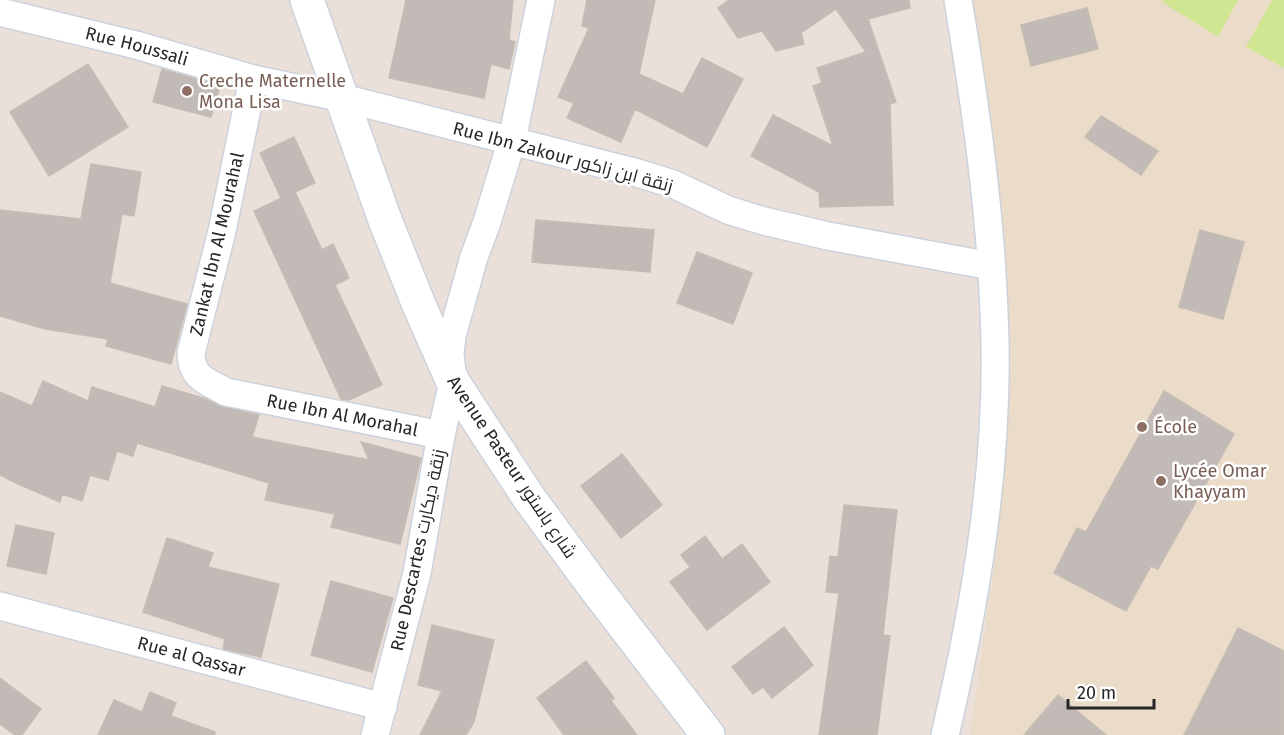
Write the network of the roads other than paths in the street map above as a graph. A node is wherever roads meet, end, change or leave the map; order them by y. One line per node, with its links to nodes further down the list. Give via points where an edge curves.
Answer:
1 (307, 0): 6 (street, Avenue Pasteur شارع باستور)
2 (541, 0): 7 (street, Rue Ibn Al Morahal)
3 (958, 0): 8 (street, via 984,179)
4 (0, 12): 5 (street, Rue Houssali, via 148,48)
5 (253, 79): 6 (street, Rue Houssali); 10 (street, Zankat Ibn Al Mourahal, via 222,231 191,353 191,366 201,378)
6 (343, 98): 7 (street, Rue Ibn Zakour زنقة ابن زاكور); 9 (street, Avenue Pasteur شارع باستور, via 385,220)
7 (512, 140): 8 (street, Rue Ibn Zakour زنقة ابن زاكور, via 673,184 728,210 764,221); 9 (street, Rue Ibn Al Morahal, via 452,336)
8 (991, 266): 16 (street, via 991,460 966,637)
9 (453, 382): 11 (street, Rue Ibn Al Morahal); 15 (street, Avenue Pasteur شارع باستور, via 586,577)
10 (226, 392): 11 (street, Rue Ibn Al Morahal)
11 (441, 435): 13 (street, Rue Descartes زنقة ديكارت, via 417,573)
12 (0, 606): 13 (street, Rue al Qassar)
13 (383, 707): 14 (street, Rue Descartes زنقة ديكارت)
14 (375, 735)
15 (708, 735)
16 (945, 735)

